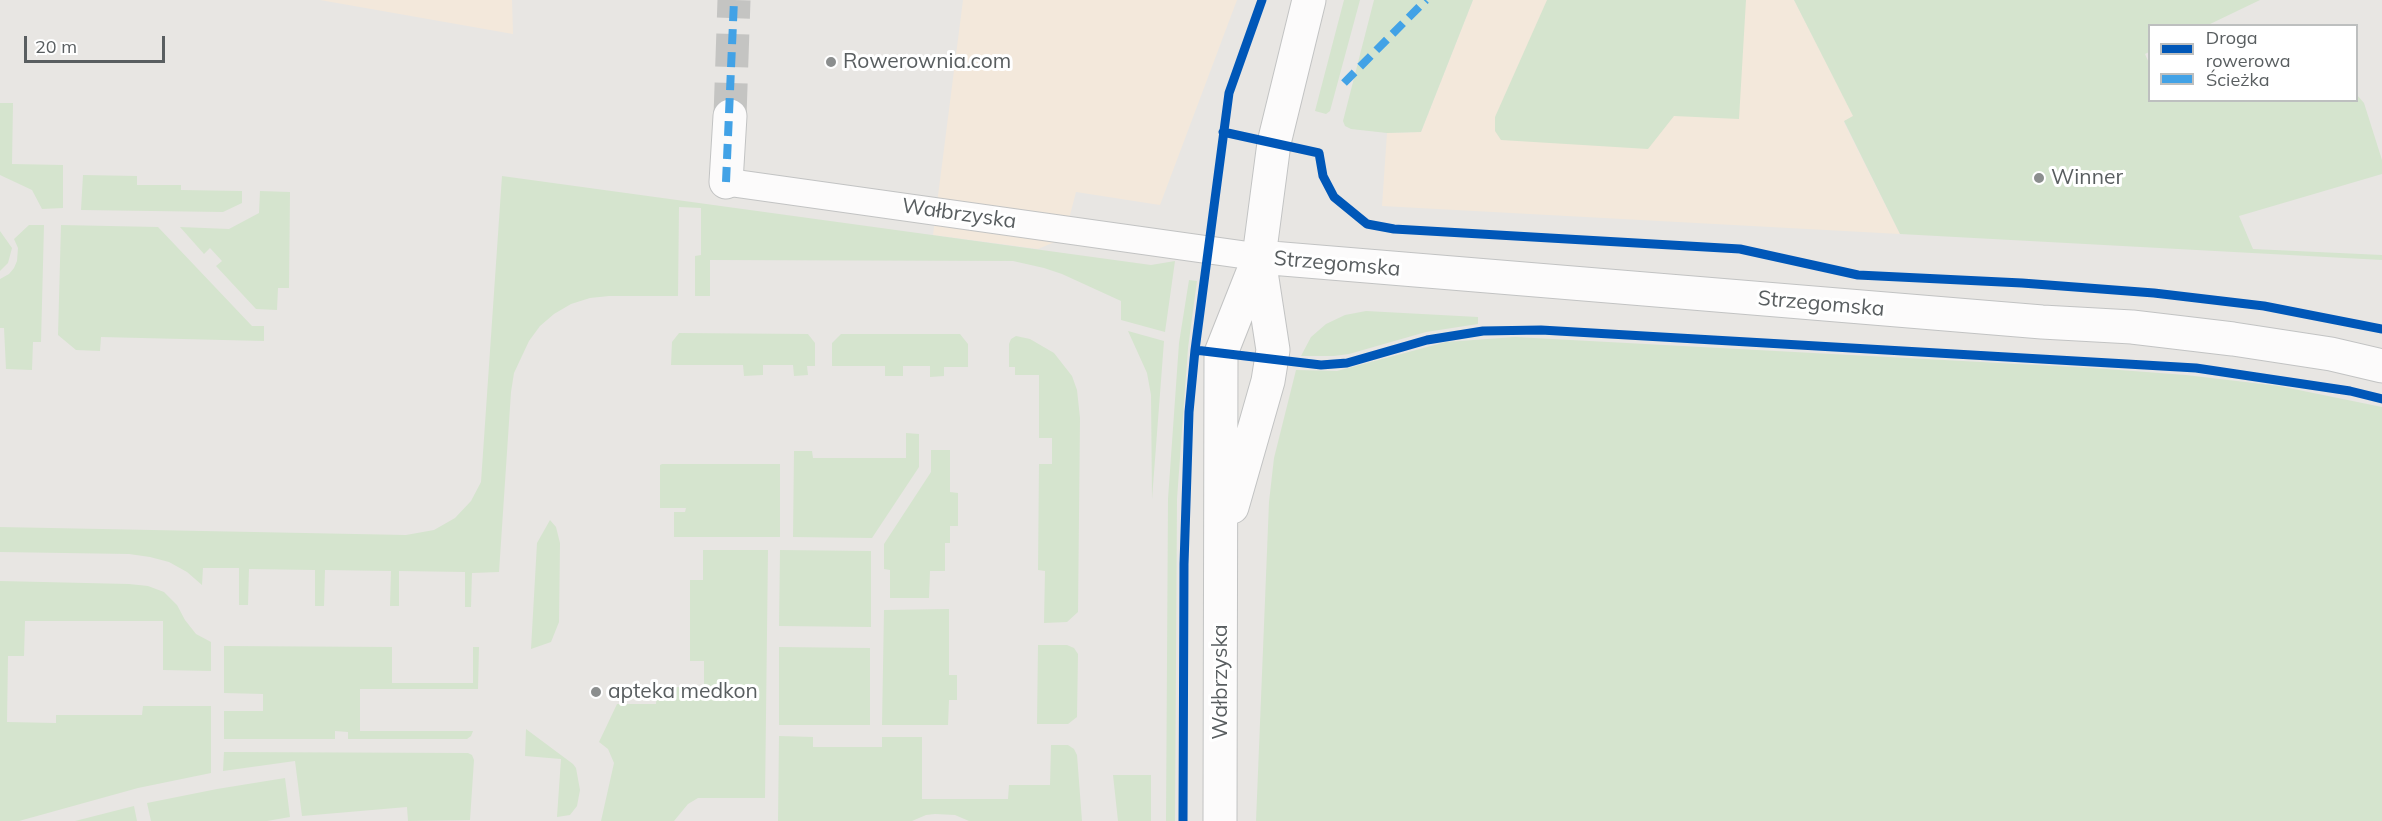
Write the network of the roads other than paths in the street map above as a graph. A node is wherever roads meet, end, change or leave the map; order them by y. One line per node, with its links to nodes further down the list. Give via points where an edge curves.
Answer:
1 (1309, 0): 4 (street, Wałbrzyska, via 1274,143)
2 (730, 116): 3 (street, Wałbrzyska)
3 (726, 182): 4 (lane, Wałbrzyska)
4 (1259, 257): 5 (street, Strzegomska, via 2132,327 2331,354); 6 (street, Wałbrzyska, via 1221,353); 6 (street, Wałbrzyska, via 1273,350 1268,381)
5 (2382, 366)
6 (1221, 543): 7 (street, Wałbrzyska)
7 (1220, 821)

